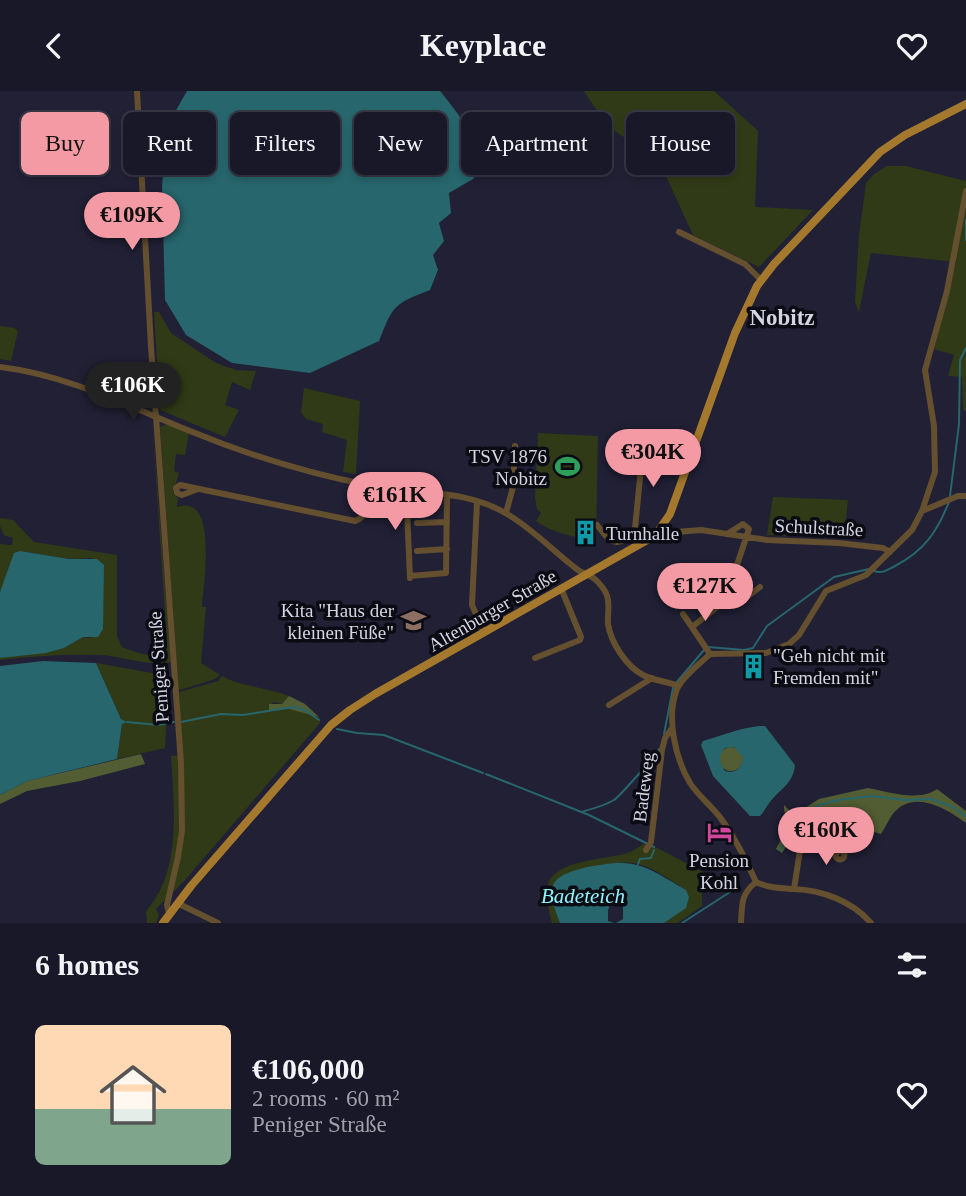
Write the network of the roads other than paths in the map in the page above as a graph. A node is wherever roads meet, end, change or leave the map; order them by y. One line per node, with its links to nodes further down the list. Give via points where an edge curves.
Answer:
1 (137, 91): 7 (street, Peniger Straße)
2 (966, 104): 5 (main road, Altenburger Straße, via 880,152)
3 (966, 191): 16 (street, via 947,291 925,370 936,449 935,472)
4 (679, 232): 5 (street, via 745,264)
5 (761, 279): 21 (main road, Altenburger Straße, via 735,333 670,514)
6 (0, 367): 7 (street, via 52,378)
7 (157, 417): 10 (street, via 239,451); 46 (street, Peniger Straße, via 182,802)
8 (616, 440): 24 (street, via 642,445)
9 (515, 446): 17 (street)
10 (370, 486): 11 (street, via 365,514 355,521); 12 (street)
11 (198, 489)
12 (410, 490): 13 (street); 25 (street, via 410,577 446,573)
13 (447, 495): 15 (street); 18 (street)
14 (966, 496): 16 (street)
15 (477, 502): 17 (street); 34 (street, via 472,604)
16 (922, 510): 27 (street, via 912,530)
17 (506, 513): 28 (street)
18 (447, 522): 19 (street); 25 (street)
19 (417, 523)
20 (597, 525): 24 (street, via 609,540)
21 (659, 530): 22 (street, Schulstraße); 24 (main road, Altenburger Straße)
22 (727, 534): 23 (street, Schulstraße); 23 (street, Schulstraße, via 743,524 749,529)
23 (744, 538): 27 (street, Schulstraße, via 839,543); 31 (street)
24 (636, 541): 28 (main road, Altenburger Straße)
25 (447, 549): 26 (street)
26 (417, 551)
27 (890, 552): 35 (street, via 858,580 826,591 789,644 766,653)
28 (586, 575): 30 (main road, Altenburger Straße); 37 (street, via 598,581 606,593 610,635 618,650 642,675)
29 (760, 587): 31 (street, via 742,601)
30 (561, 588): 34 (main road, Altenburger Straße); 36 (street, via 580,641)
31 (725, 601): 33 (street)
32 (683, 614): 33 (street)
33 (692, 627): 35 (street)
34 (484, 632): 45 (main road, Altenburger Straße, via 334,722)
35 (708, 650): 38 (street)
36 (535, 659)
37 (652, 678): 38 (street); 39 (street)
38 (676, 685): 40 (street, Badeweg)
39 (609, 705)
40 (672, 728): 41 (street, Badeweg, via 665,738 651,842); 43 (street, via 690,783 734,837)
41 (646, 850)
42 (836, 854): 44 (street, via 805,847 800,850)
43 (756, 882): 44 (street); 49 (street, via 746,890)
44 (794, 889): 50 (street, via 816,892 860,909)
45 (177, 903): 46 (main road, Altenburger Straße); 48 (street)
46 (169, 913): 47 (main road, Altenburger Straße)
47 (163, 923)
48 (218, 923)
49 (741, 923)
50 (871, 923)

